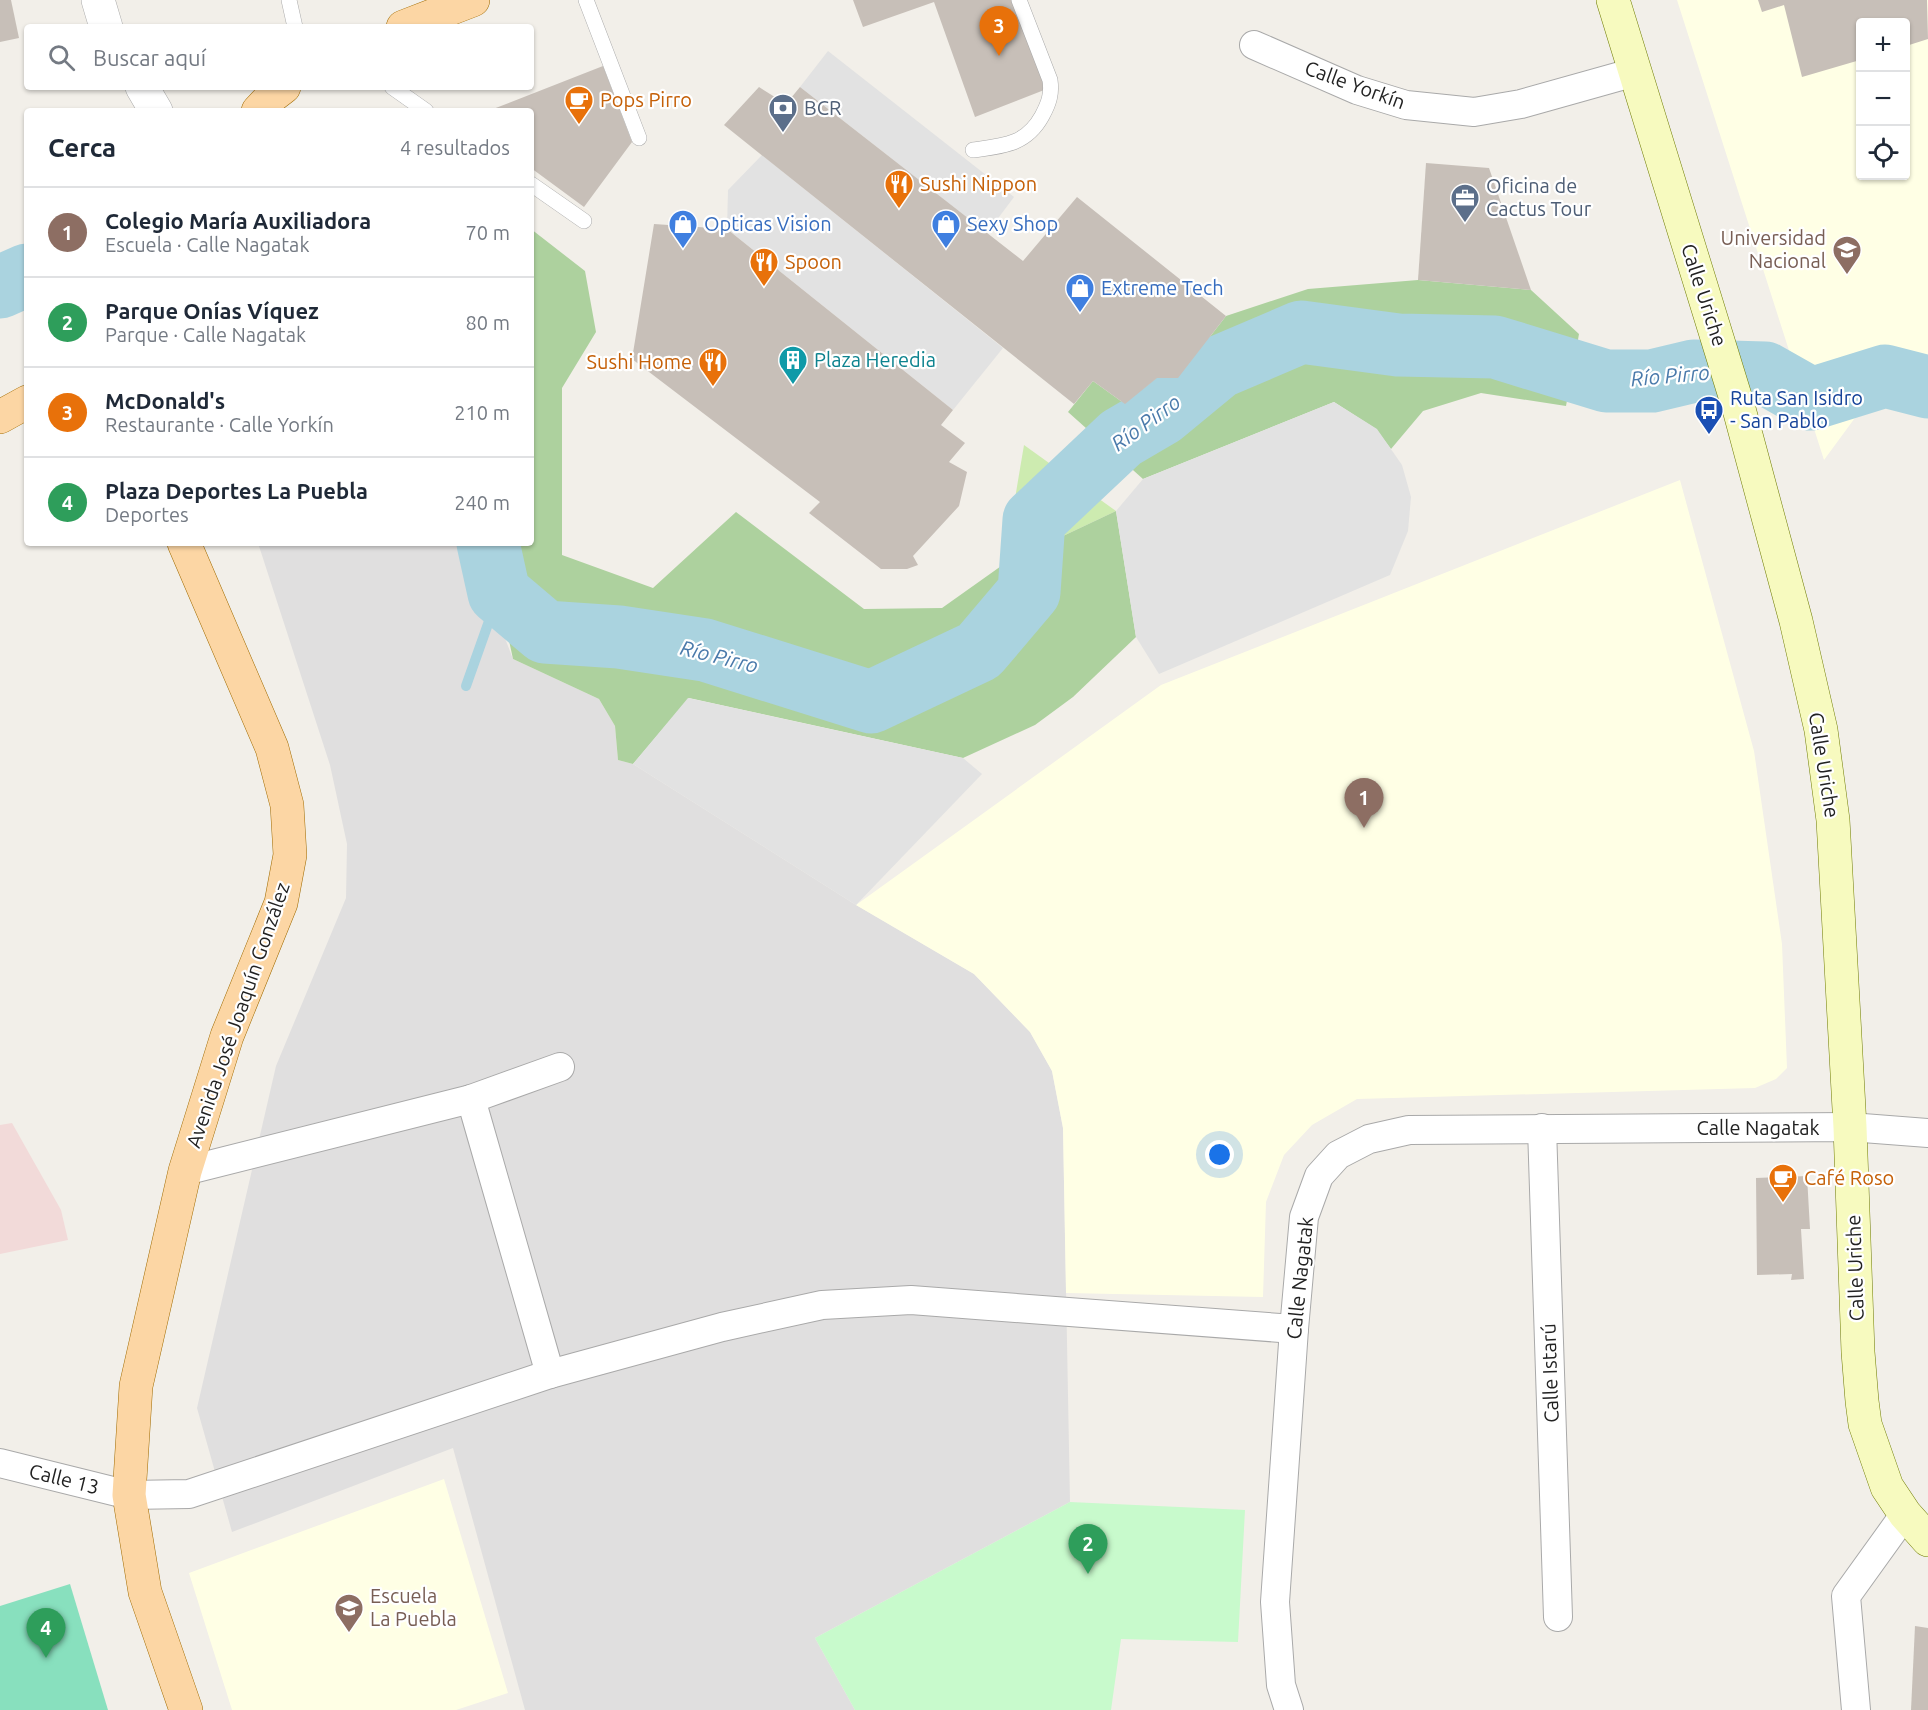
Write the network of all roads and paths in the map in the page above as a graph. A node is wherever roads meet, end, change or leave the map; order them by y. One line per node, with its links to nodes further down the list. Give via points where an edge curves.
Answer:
1 (98, 0): 9 (street)
2 (115, 0): 10 (street)
3 (289, 0): 11 (lane)
4 (473, 0): 8 (main road)
5 (586, 0): 22 (lane)
6 (1019, 0): 23 (lane, via 1050,80 1049,104 1025,137 1003,146)
7 (1612, 0): 13 (main road, Calle Uriche)
8 (421, 14)
9 (105, 24)
10 (122, 24)
11 (294, 24)
12 (1254, 45): 13 (street, Calle Yorkín, via 1356,90 1406,105 1474,112 1521,104)
13 (1635, 72): 31 (main road, Calle Uriche, via 1739,409 1821,730 1833,820)
14 (125, 90): 18 (street)
15 (144, 90): 19 (street)
16 (396, 90): 21 (lane)
17 (271, 98): 20 (street)
18 (131, 108)
19 (154, 108)
20 (246, 108)
21 (422, 108)
22 (639, 138)
23 (973, 150)
24 (534, 186): 25 (lane)
25 (584, 221)
26 (24, 404): 27 (main road)
27 (0, 417)
28 (185, 546): 34 (main road, Avenida José Joaquín González, via 272,748 288,804 290,855 281,903 227,1036)
29 (560, 1067): 30 (street)
30 (471, 1099): 34 (street); 36 (street)
31 (1850, 1127): 32 (street, Calle Nagatak); 33 (street, Calle Nagatak); 39 (main road, Calle Uriche, via 1858,1352 1865,1424 1887,1487)
32 (1542, 1128): 35 (street, Calle Nagatak, via 1409,1130 1369,1139 1338,1155 1319,1176 1304,1217); 41 (street, Calle Istarú)
33 (1928, 1133)
34 (185, 1171): 38 (main road, Avenida José Joaquín González, via 136,1386)
35 (1294, 1329): 36 (street, Calle 13, via 911,1300 834,1304 722,1327); 43 (street, Calle Nagatak, via 1275,1602 1281,1685)
36 (550, 1374): 38 (street, Calle 13, via 189,1494)
37 (0, 1463): 38 (street, Calle 13)
38 (129, 1495): 42 (main road, Avenida José Joaquín González, via 145,1592)
39 (1905, 1514): 40 (main road, Calle Uriche); 44 (street, via 1846,1596)
40 (1928, 1540)
41 (1558, 1617)
42 (186, 1710)
43 (1290, 1710)
44 (1856, 1710)

